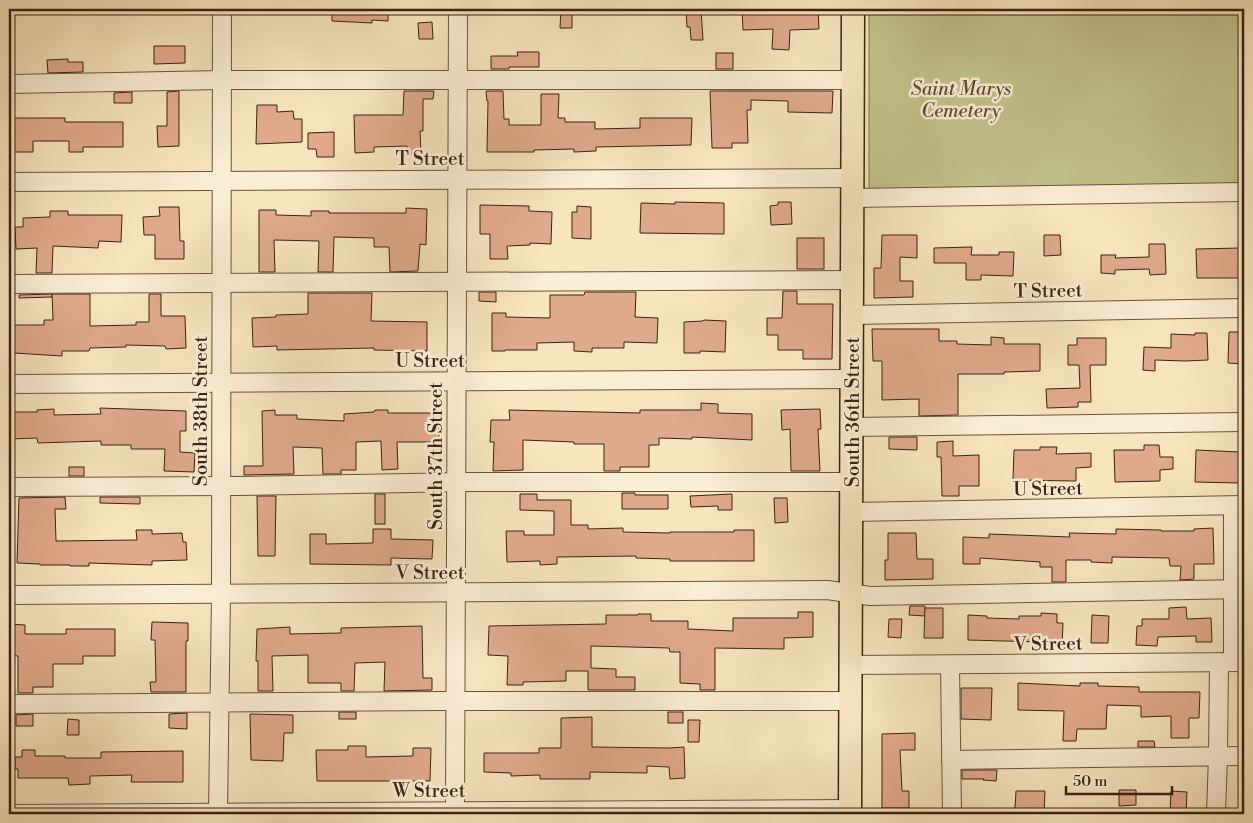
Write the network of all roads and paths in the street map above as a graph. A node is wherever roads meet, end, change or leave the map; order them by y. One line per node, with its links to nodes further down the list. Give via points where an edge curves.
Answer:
1 (222, 9): 4 (street, South 38th Street)
2 (458, 9): 5 (street, South 37th Street)
3 (853, 9): 6 (main road, South 36th Street)
4 (222, 80): 5 (street); 7 (street); 9 (street, South 38th Street)
5 (458, 80): 6 (street); 8 (street, South 37th Street)
6 (853, 80): 11 (main road, South 36th Street)
7 (9, 84)
8 (458, 179): 9 (street, T Street); 11 (street, T Street); 14 (street, South 37th Street)
9 (222, 180): 10 (street, T Street); 15 (street, South 38th Street)
10 (9, 182)
11 (852, 188): 12 (street, T Street); 13 (main road, South 36th Street)
12 (1244, 192)
13 (852, 280): 14 (street); 18 (main road, South 36th Street)
14 (458, 281): 15 (street); 20 (street, South 37th Street)
15 (221, 282): 16 (street); 21 (street, South 38th Street)
16 (9, 284)
17 (1244, 308): 18 (street, T Street)
18 (853, 316): 19 (main road, South 36th Street)
19 (851, 379): 20 (street, U Street); 24 (main road, South 36th Street)
20 (457, 381): 21 (street, U Street); 25 (street, South 37th Street)
21 (221, 383): 22 (street, U Street); 27 (street, South 38th Street)
22 (9, 384)
23 (1244, 422): 24 (street)
24 (851, 427): 26 (main road, South 36th Street)
25 (455, 482): 26 (street); 27 (street); 32 (street, South 37th Street)
26 (852, 482): 30 (main road, South 36th Street)
27 (221, 486): 28 (street); 34 (street, South 38th Street)
28 (9, 487)
29 (1239, 506): 30 (street, U Street); 31 (street)
30 (852, 512): 33 (main road, South 36th Street)
31 (1238, 589): 33 (street, V Street, via 870,596); 36 (street)
32 (456, 593): 33 (street, V Street, via 827,590); 34 (street, V Street); 39 (street, South 37th Street)
33 (851, 593): 37 (main road, South 36th Street)
34 (221, 594): 35 (street, V Street); 41 (street, South 38th Street)
35 (9, 595)
36 (1232, 662): 38 (street, V Street); 43 (street)
37 (851, 665): 38 (street, V Street); 40 (main road, South 36th Street)
38 (950, 665): 45 (street)
39 (456, 701): 40 (street); 41 (street); 46 (street, South 37th Street)
40 (851, 701): 47 (main road, South 36th Street)
41 (219, 702): 42 (street); 48 (street, South 38th Street)
42 (9, 704)
43 (1218, 756): 44 (street); 45 (street); 51 (street)
44 (1244, 756)
45 (951, 760): 50 (street)
46 (455, 812): 47 (street, W Street); 48 (street, W Street)
47 (850, 812)
48 (218, 813): 49 (street, W Street)
49 (9, 814)
50 (952, 814)
51 (1216, 814)

